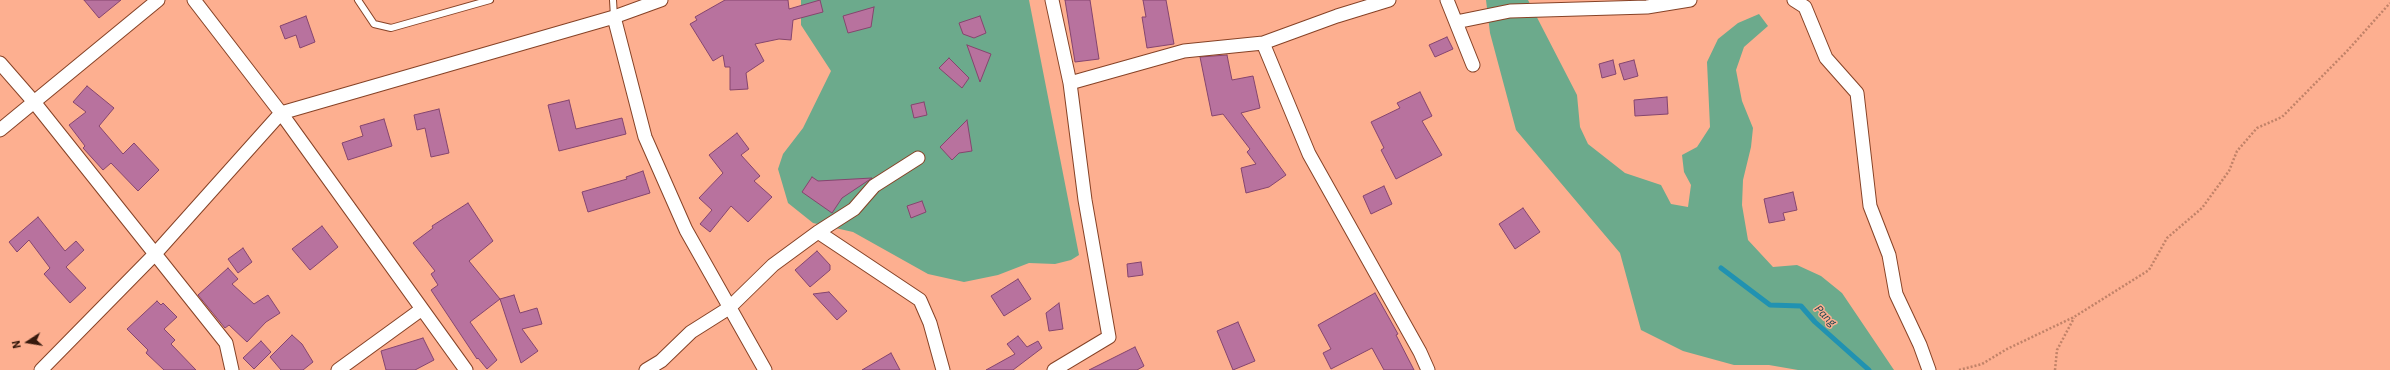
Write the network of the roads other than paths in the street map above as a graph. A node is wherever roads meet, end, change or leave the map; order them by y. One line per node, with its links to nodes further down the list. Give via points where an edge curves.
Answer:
1 (158, 0): 18 (street)
2 (194, 0): 19 (street)
3 (358, 0): 4 (lane, via 374,24 391,28)
4 (490, 0)
5 (613, 0): 12 (lane)
6 (661, 0): 12 (street)
7 (1052, 0): 17 (street)
8 (1389, 0): 14 (street)
9 (1447, 0): 13 (street)
10 (1690, 0): 13 (street, via 1647,6 1510,11)
11 (1794, 0): 35 (street, via 1805,7 1826,58 1857,93 1870,206 1889,256 1896,294 1920,345)
12 (614, 17): 19 (street); 24 (street, via 645,137 686,230)
13 (1456, 22): 16 (street)
14 (1263, 43): 17 (street, via 1184,51); 34 (street, via 1309,154)
15 (0, 63): 18 (street)
16 (1473, 65)
17 (1070, 83): 33 (street, via 1085,200 1109,337)
18 (34, 102): 20 (street); 23 (street)
19 (281, 113): 23 (street); 25 (street)
20 (0, 130)
21 (918, 158): 22 (street, via 874,186 854,208)
22 (818, 232): 24 (street, via 773,265); 32 (street, via 920,300 930,323)
23 (154, 255): 26 (street); 27 (street, via 226,343)
24 (729, 308): 30 (street, via 691,332 661,361); 31 (street)
25 (422, 309): 28 (street); 29 (street)
26 (42, 370)
27 (232, 370)
28 (338, 370)
29 (466, 370)
30 (646, 370)
31 (765, 370)
32 (943, 370)
33 (1054, 370)
34 (1428, 370)
35 (1928, 370)

